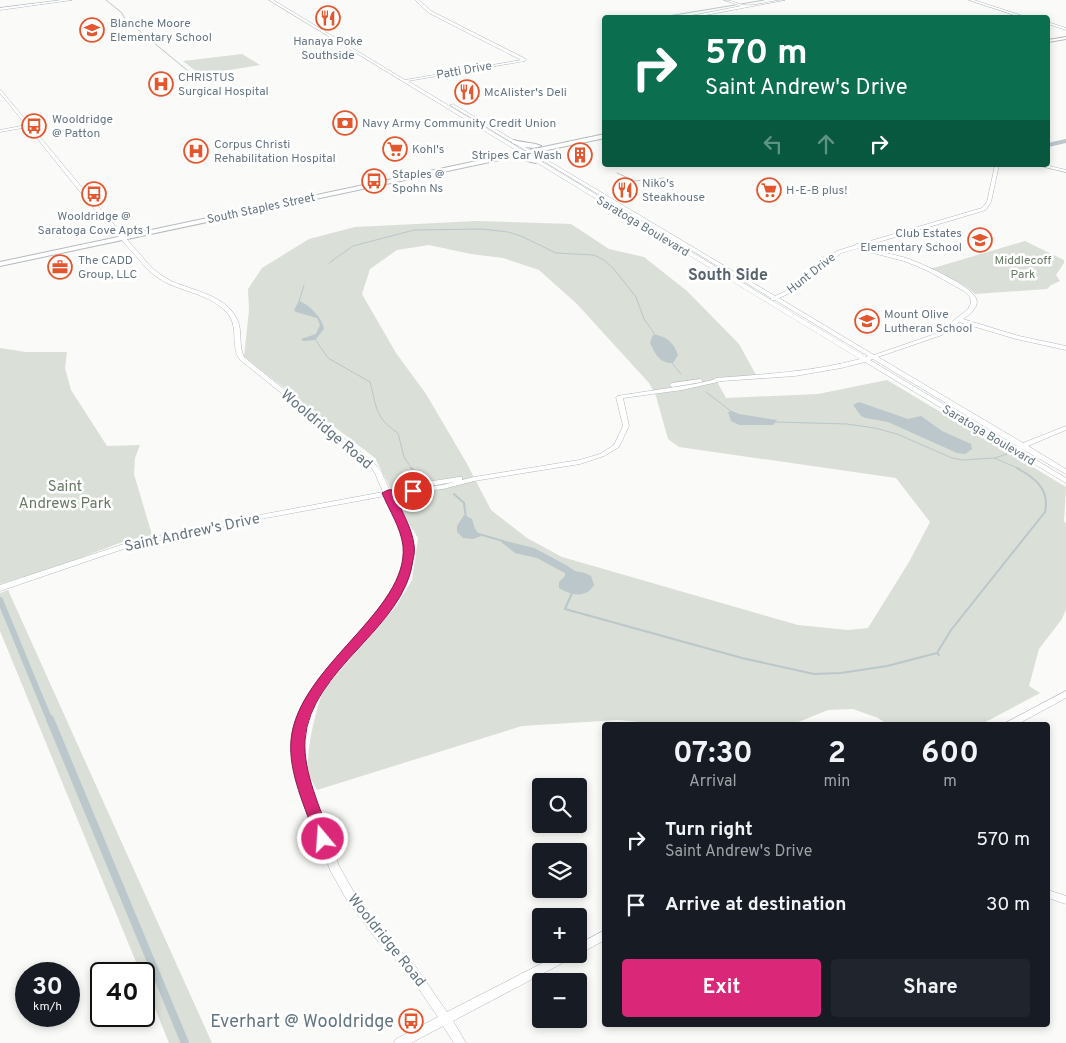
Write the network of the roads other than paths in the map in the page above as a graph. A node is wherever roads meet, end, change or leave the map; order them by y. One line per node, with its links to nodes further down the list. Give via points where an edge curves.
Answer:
1 (70, 0): 8 (main road)
2 (274, 0): 11 (main road, Saratoga Boulevard); 11 (main road, Saratoga Boulevard)
3 (418, 0): 18 (main road, Patti Drive, via 430,12 525,60)
4 (726, 0): 7 (main road)
5 (783, 0): 7 (main road)
6 (970, 0): 10 (main road)
7 (745, 7): 9 (main road)
8 (0, 10)
9 (699, 15)
10 (1018, 15)
11 (313, 23): 16 (main road, Saratoga Boulevard); 17 (main road, Saratoga Boulevard)
12 (1050, 24): 13 (main road)
13 (1066, 29)
14 (1066, 36): 15 (main road)
15 (1050, 40)
16 (349, 47): 17 (main road); 19 (main road, Saratoga Boulevard)
17 (361, 51): 18 (main road, Saratoga Boulevard)
18 (410, 80): 19 (main road, Patti Drive); 22 (main road, Saratoga Boulevard)
19 (404, 81): 21 (main road, Saratoga Boulevard)
20 (0, 90): 24 (main road, Wooldridge Road)
21 (431, 98): 22 (main road); 23 (main road, Saratoga Boulevard)
22 (448, 102): 25 (main road, Saratoga Boulevard)
23 (461, 116): 25 (main road); 28 (main road, Saratoga Boulevard)
24 (29, 126): 26 (main road); 41 (main road, Wooldridge Road)
25 (491, 128): 28 (main road, Saratoga Boulevard)
26 (0, 131)
27 (602, 136): 29 (main road, South Staples Street)
28 (512, 144): 29 (main road); 30 (main road, Saratoga Boulevard); 31 (main road)
29 (545, 147): 30 (main road, South Staples Street); 32 (main road)
30 (526, 151): 31 (main road, South Staples Street); 32 (main road, Saratoga Boulevard); 32 (main road, Saratoga Boulevard)
31 (503, 156): 32 (main road); 41 (main road, South Staples Street)
32 (538, 159): 36 (main road, Saratoga Boulevard); 37 (main road, Saratoga Boulevard)
33 (997, 167): 42 (main road, Hunt Drive, via 989,202 984,209)
34 (1047, 167): 35 (main road)
35 (1066, 171)
36 (559, 175): 37 (main road); 38 (main road, Saratoga Boulevard)
37 (588, 186): 39 (main road, Saratoga Boulevard)
38 (581, 188): 39 (main road); 40 (main road, Saratoga Boulevard)
39 (607, 198): 40 (main road, Saratoga Boulevard)
40 (643, 223): 43 (main road, Saratoga Boulevard); 45 (main road, Saratoga Boulevard)
41 (121, 238): 44 (main road, South Staples Street); 57 (main road, Wooldridge Road, via 156,275 223,305 237,325 237,347 241,358 370,462)
42 (858, 245): 46 (main road, Hunt Drive, via 833,256 795,289); 48 (main road, via 915,264 966,290 973,296 974,303)
43 (687, 253): 45 (main road, via 693,252); 47 (main road, Saratoga Boulevard)
44 (0, 264)
45 (720, 265): 46 (main road, Saratoga Boulevard)
46 (775, 298): 47 (main road, Hunt Drive); 50 (main road, Saratoga Boulevard)
47 (766, 300): 51 (main road, Saratoga Boulevard)
48 (959, 320): 49 (main road); 50 (main road, via 940,334)
49 (1066, 348)
50 (873, 357): 51 (main road); 53 (main road, Saratoga Boulevard)
51 (864, 360): 54 (main road, Saratoga Boulevard); 57 (main road, Saint Andrew's Drive, via 795,374 720,380 619,397 626,426 617,446 602,455 444,487)
52 (1066, 428): 53 (main road)
53 (1023, 446): 54 (main road); 55 (main road, Saratoga Boulevard)
54 (1013, 450): 56 (main road, Saratoga Boulevard)
55 (1066, 472)
56 (1066, 481)
57 (388, 493): 58 (main road, Saint Andrew's Drive, via 130,544); 66 (main road, Wooldridge Road, via 409,547 406,572 391,600 330,671 312,698 301,727 298,754 303,778 334,867 358,907 412,970)
58 (0, 588)
59 (1066, 694): 60 (main road)
60 (1014, 722)
61 (1050, 895): 62 (main road)
62 (1066, 900)
63 (602, 937): 64 (main road)
64 (587, 945)
65 (553, 963): 66 (main road)
66 (446, 1019): 67 (main road); 68 (main road, Wooldridge Road)
67 (400, 1043)
68 (460, 1043)

